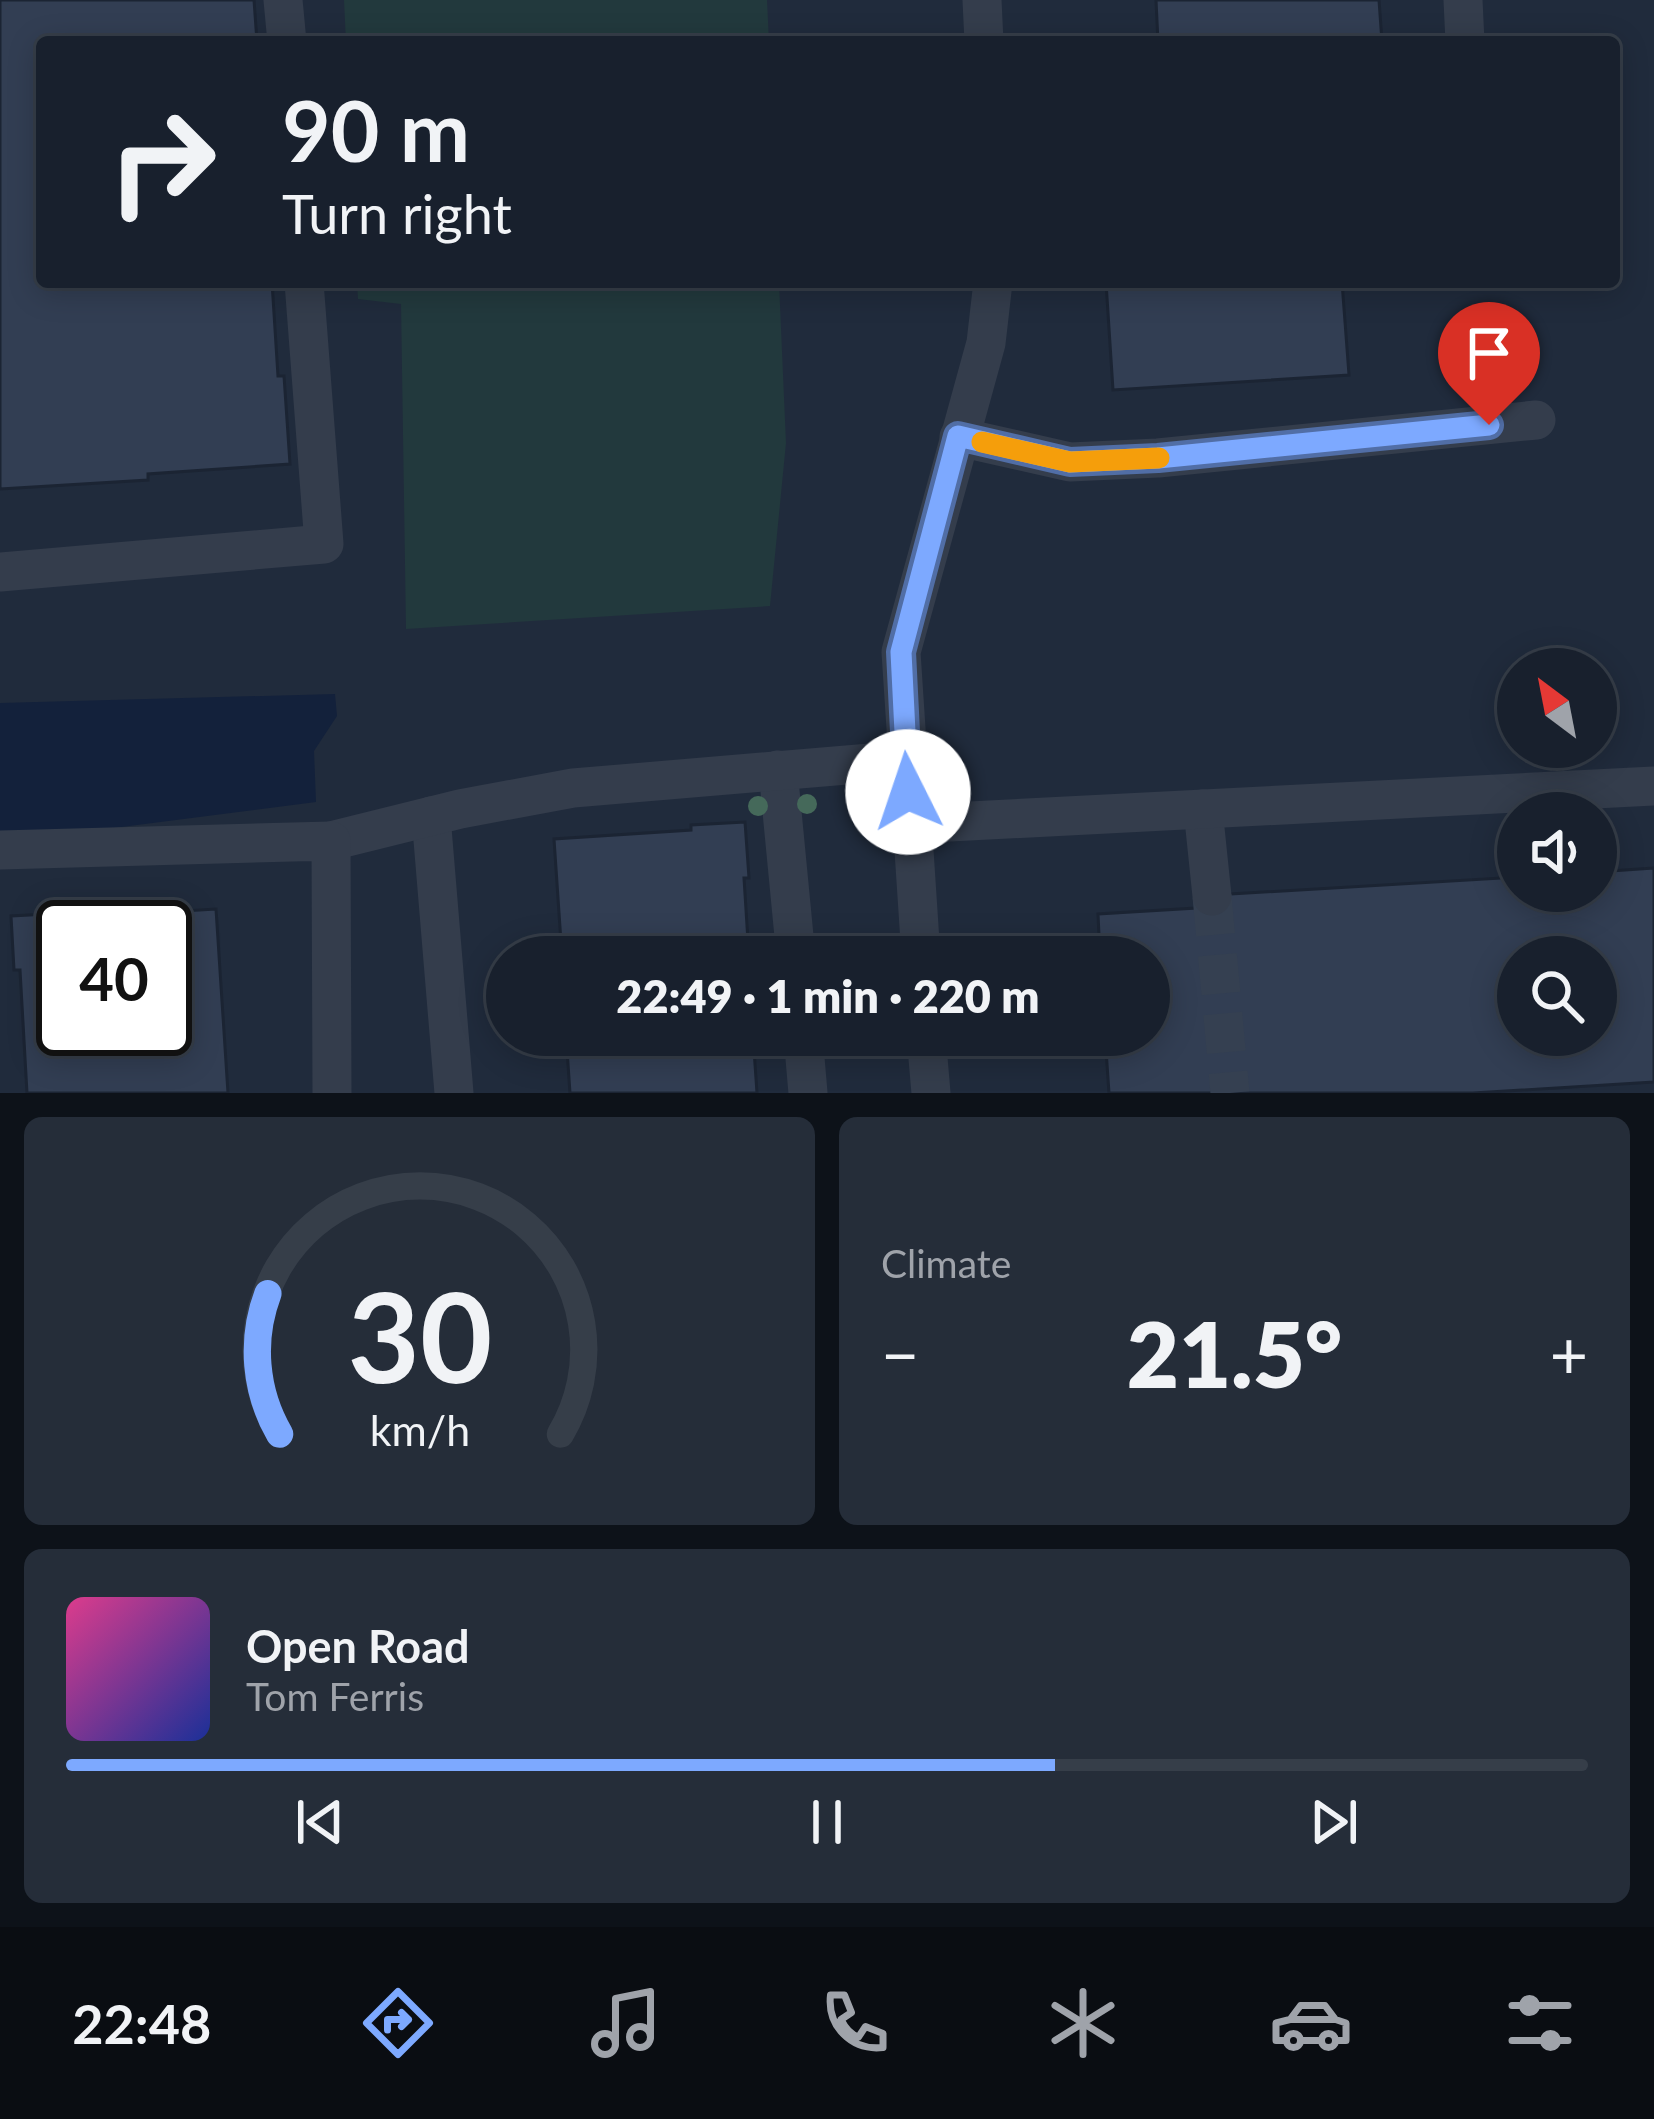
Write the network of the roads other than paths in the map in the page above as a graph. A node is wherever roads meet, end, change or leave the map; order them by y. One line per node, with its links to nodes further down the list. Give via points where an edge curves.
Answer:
1 (284, 0): 4 (street)
2 (982, 0): 5 (street)
3 (1463, 0): 6 (street)
4 (286, 36)
5 (984, 36)
6 (1465, 36)
7 (304, 288): 11 (street, via 324,544)
8 (992, 288): 10 (street, via 986,343)
9 (1536, 420): 10 (street, via 1070,462)
10 (958, 436): 12 (street, via 901,652)
11 (0, 572)
12 (906, 760): 13 (street); 17 (street)
13 (778, 770): 16 (street, via 573,788); 21 (street)
14 (1654, 786): 15 (street)
15 (1203, 809): 17 (street); 20 (street)
16 (431, 816): 18 (street); 26 (street)
17 (911, 824): 22 (street)
18 (331, 841): 19 (street); 25 (street)
19 (0, 850)
20 (1212, 896)
21 (794, 936)
22 (919, 936)
23 (805, 1056): 27 (street)
24 (928, 1056): 28 (street)
25 (332, 1093)
26 (454, 1093)
27 (808, 1093)
28 (931, 1093)

